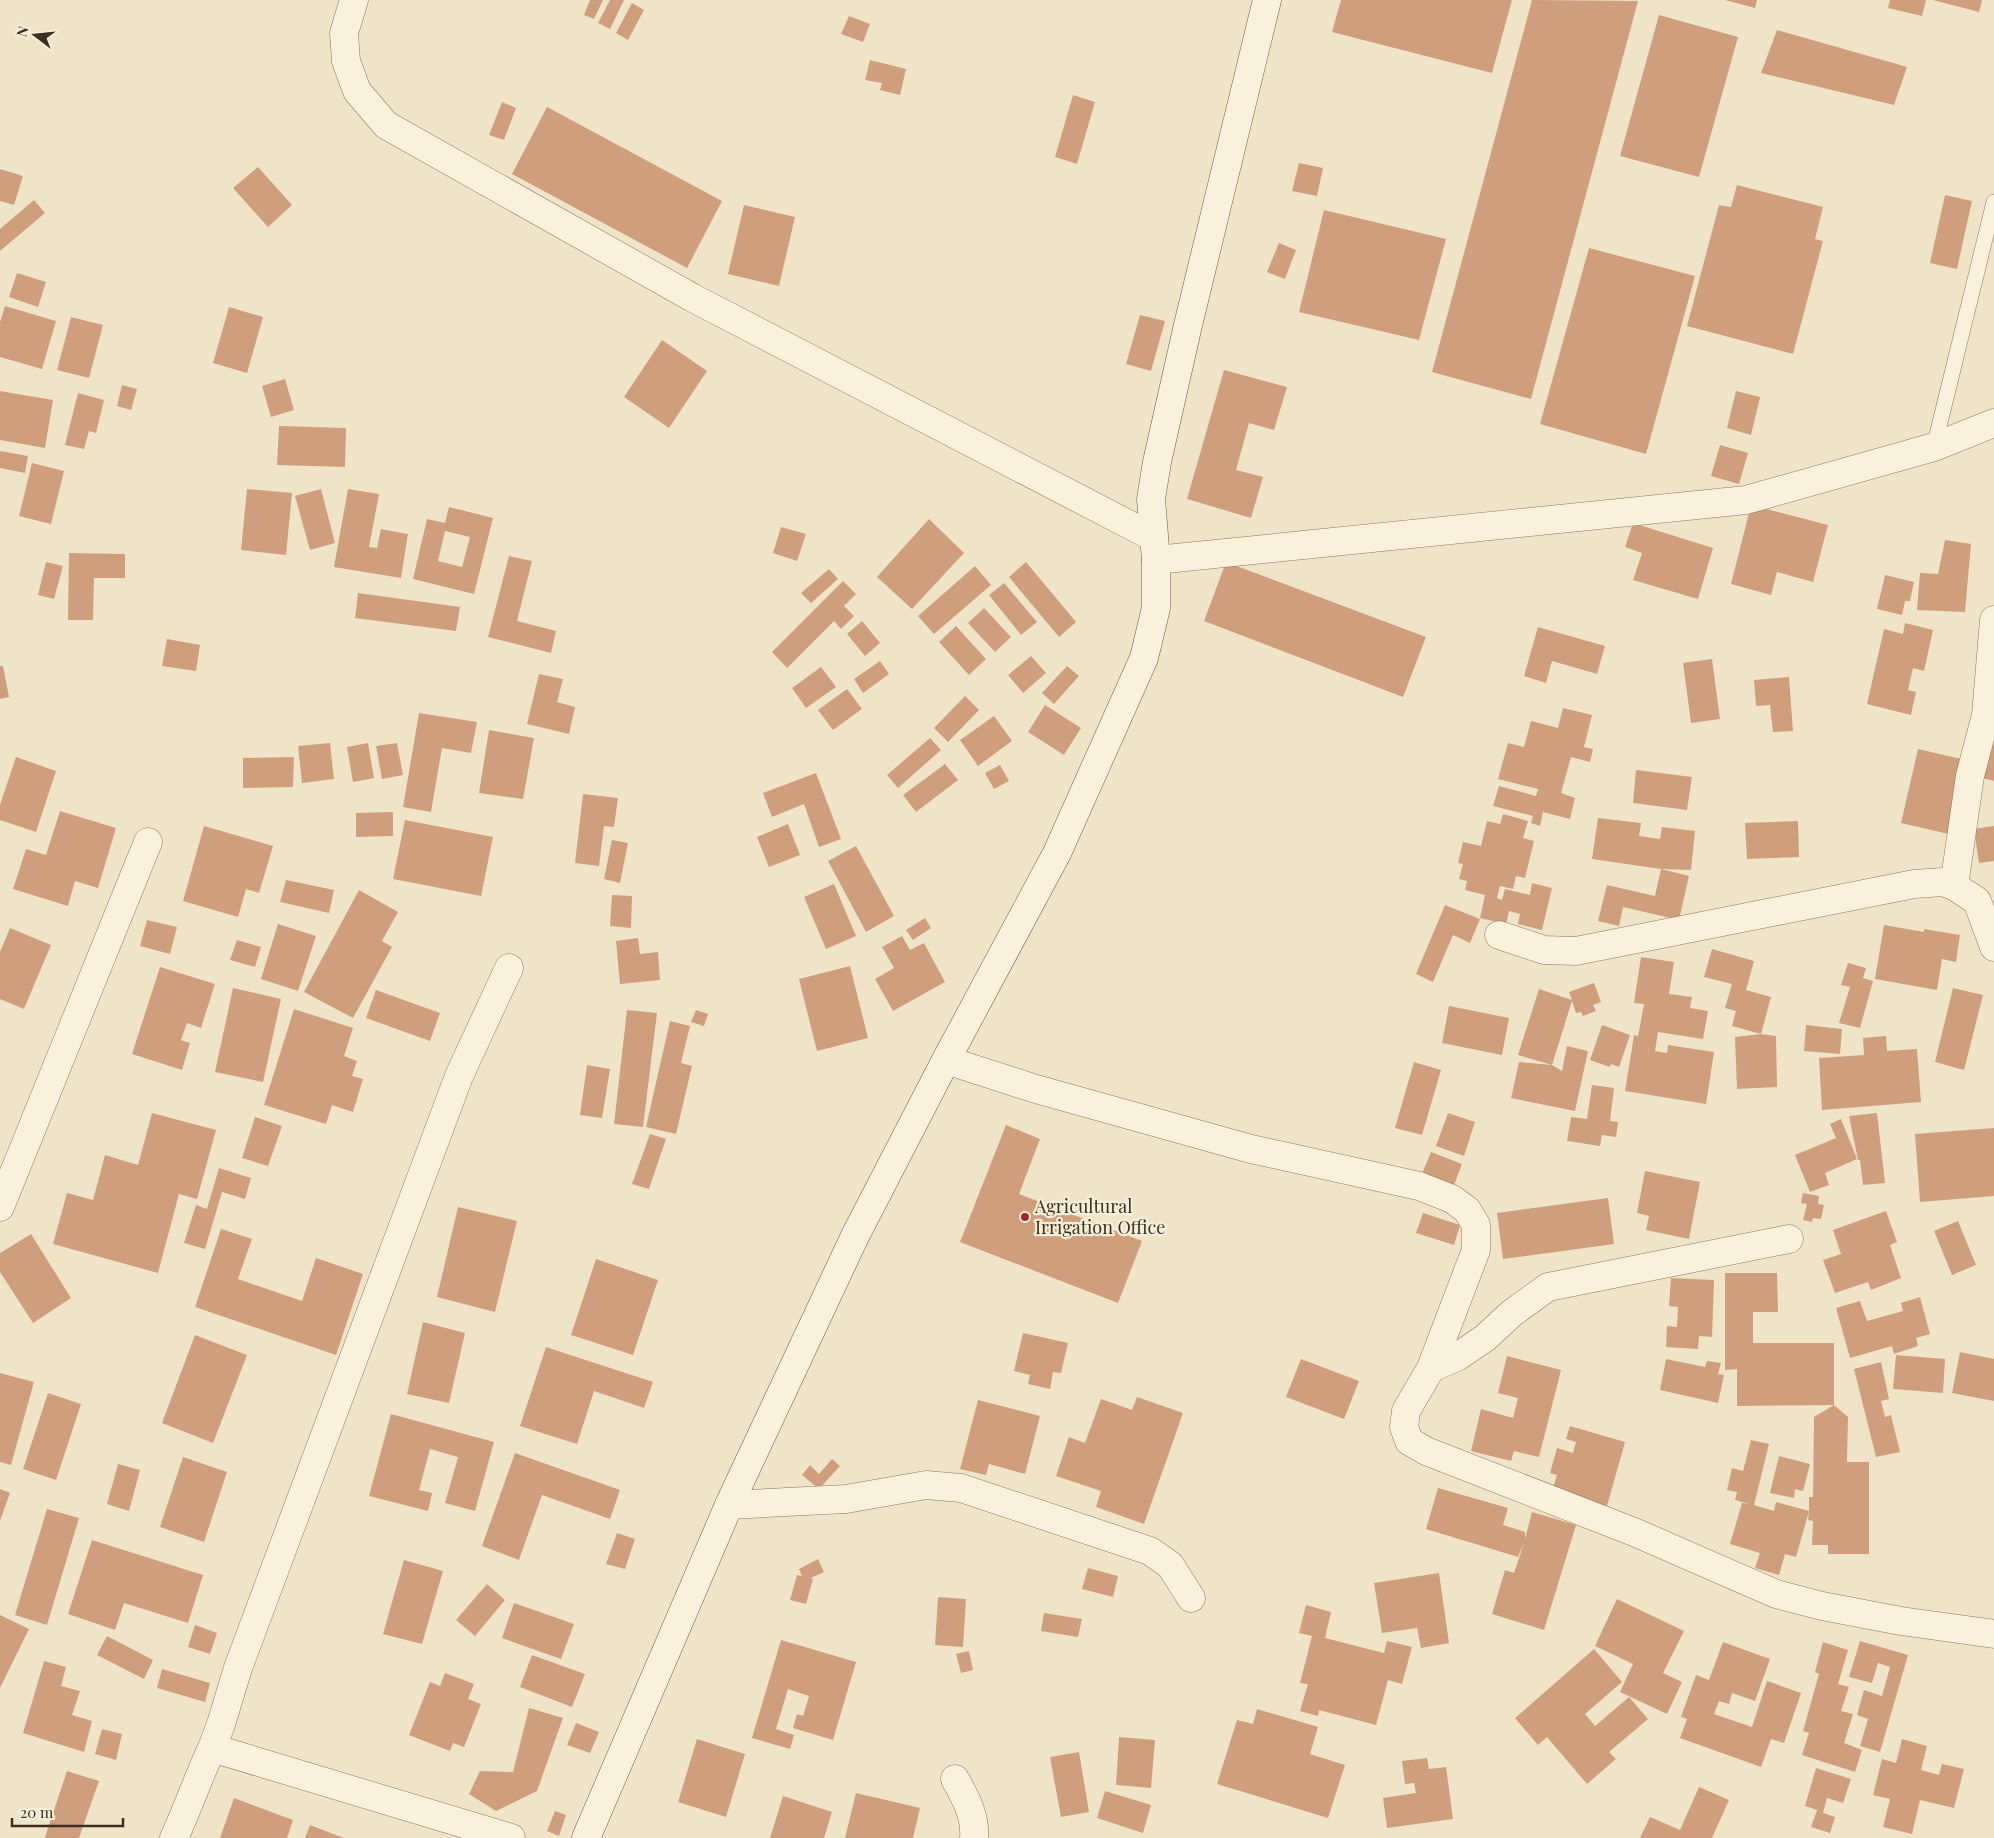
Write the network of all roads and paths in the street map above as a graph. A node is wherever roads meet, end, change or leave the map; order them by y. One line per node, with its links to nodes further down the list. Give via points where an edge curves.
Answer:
1 (354, 0): 6 (street, via 344,33 346,61 356,91 386,125 693,298)
2 (1267, 0): 6 (street, via 1157,462 1151,499)
3 (1994, 202): 5 (lane)
4 (1994, 423): 5 (street)
5 (1934, 447): 6 (street, via 1746,500)
6 (1154, 548): 13 (street, via 1156,608 1144,658 1057,853)
7 (1994, 620): 9 (street, via 1986,716 1970,776)
8 (148, 842): 14 (street)
9 (1954, 886): 10 (street, via 1943,882 1914,884 1576,951 1544,950); 11 (street, via 1978,901)
10 (1499, 935)
11 (1994, 947)
12 (509, 968): 20 (street, via 459,1076 238,1668)
13 (946, 1060): 16 (street, via 1036,1089 1251,1149 1419,1186 1452,1199 1467,1210 1476,1226 1476,1250); 17 (street, via 855,1236)
14 (0, 1207)
15 (1789, 1239): 16 (street, via 1548,1287 1478,1343)
16 (1431, 1368): 19 (street, via 1406,1412 1404,1427 1409,1441 1426,1451 1634,1532 1776,1594 1901,1621)
17 (729, 1506): 18 (street, via 846,1498 926,1485 962,1488 1150,1551 1170,1565); 24 (street)
18 (1191, 1598)
19 (1994, 1634)
20 (212, 1748): 22 (street); 23 (street)
21 (955, 1779): 25 (street, via 969,1806)
22 (174, 1838)
23 (511, 1838)
24 (586, 1838)
25 (974, 1838)

